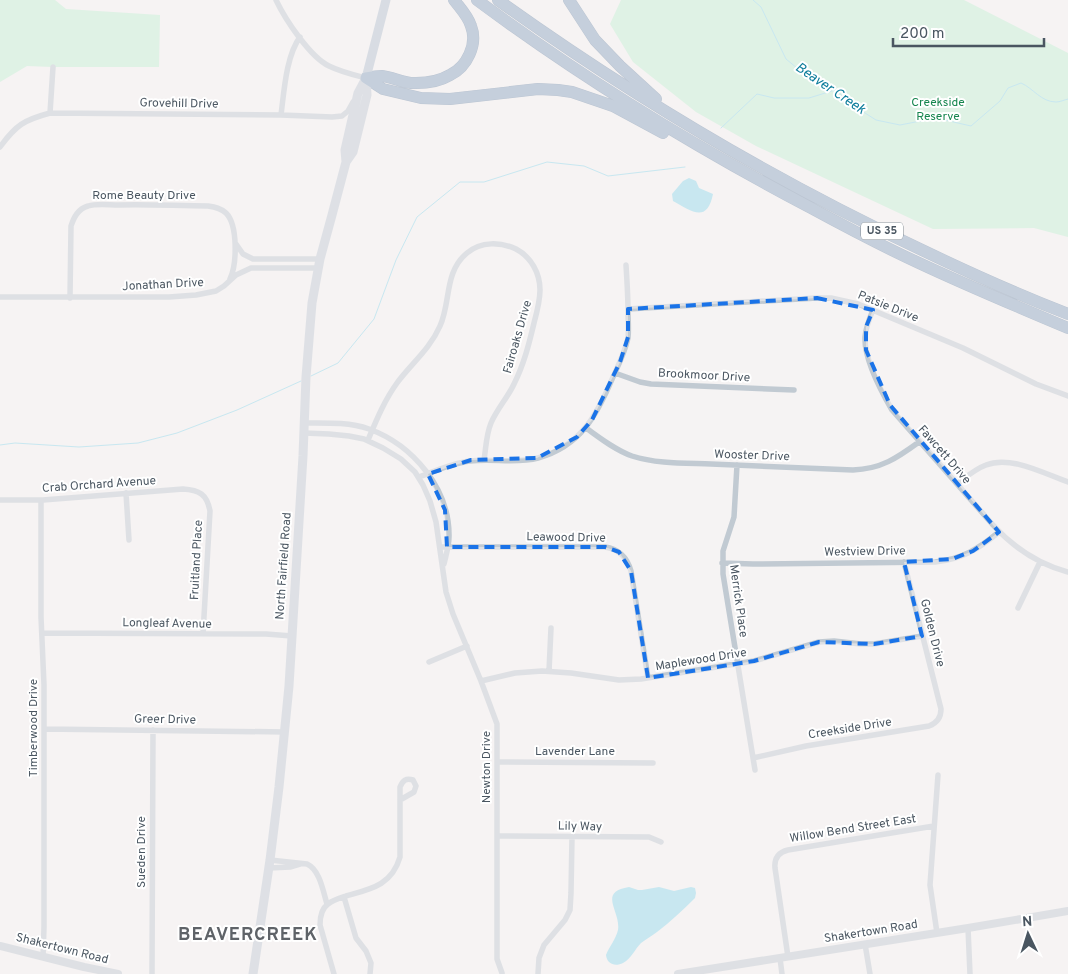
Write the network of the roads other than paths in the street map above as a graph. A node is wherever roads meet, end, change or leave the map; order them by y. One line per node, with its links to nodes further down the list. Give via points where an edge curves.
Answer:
1 (276, 0): 7 (street)
2 (386, 0): 9 (main road, North Fairfield Road)
3 (454, 0): 9 (highway, via 471,26 474,40 460,69 434,82 413,84 382,76)
4 (477, 0): 16 (highway, US 35, via 590,79)
5 (498, 0): 13 (highway, US 35)
6 (569, 0): 13 (highway, via 596,40 620,66 646,91)
7 (300, 37): 9 (street, via 313,55 328,66); 12 (street, via 294,45)
8 (53, 67): 11 (street)
9 (366, 78): 10 (main road, North Fairfield Road); 15 (main road, North Fairfield Road, via 367,95 352,152); 16 (highway, via 383,89 421,98 450,99 538,89 572,92 613,106 714,162)
10 (358, 92): 12 (street, Grovehill Drive, via 342,116); 15 (main road, North Fairfield Road, via 345,150)
11 (50, 113): 12 (street, Grovehill Drive); 14 (street, Grovehill Drive, via 18,125)
12 (281, 115)
13 (704, 135): 25 (highway, US 35, via 888,234)
14 (0, 147)
15 (346, 162): 18 (main road, North Fairfield Road)
16 (758, 181): 26 (highway, US 35, via 918,263)
17 (234, 240): 18 (street, via 241,252 252,259); 20 (street, Rome Beauty Drive, via 234,268); 22 (street, Rome Beauty Drive, via 230,218 215,207 87,206 77,214 71,226)
18 (319, 263): 20 (street, Jonathan Drive, via 251,268); 30 (main road, North Fairfield Road, via 310,326)
19 (626, 265): 23 (street)
20 (229, 280): 22 (street, Jonathan Drive, via 218,290 196,295)
21 (0, 297): 22 (street, Jonathan Drive)
22 (70, 298)
23 (628, 309): 24 (street, Patsie Drive, via 831,298); 27 (street, via 628,337)
24 (873, 310): 29 (street, Patsie Drive); 35 (street, Fawcett Drive, via 866,328 867,356 890,405)
25 (1068, 314)
26 (1068, 328)
27 (615, 373): 28 (street, Brookmoor Drive, via 651,384); 31 (street)
28 (794, 390)
29 (1068, 396)
30 (304, 423): 32 (street, Newton Drive, via 336,423); 33 (main road, North Fairfield Road)
31 (586, 428): 36 (street, via 560,449 537,458); 37 (street, Wooster Drive, via 622,452 641,459)
32 (372, 431): 34 (street, Fairoaks Drive); 36 (street, Fairoaks Drive, via 390,394 439,329 456,266 467,252 477,247 503,244 520,251 531,262 538,277 540,295 524,362 491,424); 38 (street, Newton Drive, via 403,448)
33 (304, 433): 34 (street, Newton Drive); 59 (main road, North Fairfield Road)
34 (368, 440): 39 (street, Newton Drive, via 401,459)
35 (919, 442): 37 (street, Wooster Drive, via 891,461 865,469); 41 (street, Fawcett Drive)
36 (484, 460): 38 (street, via 465,461)
37 (737, 465): 52 (street, Merrick Place, via 734,516)
38 (428, 474): 39 (street); 49 (street, Newton Drive, via 445,510)
39 (419, 477): 48 (street, Newton Drive, via 433,509)
40 (1068, 482): 41 (street, via 1004,462 981,467)
41 (957, 484): 46 (street, Fawcett Drive)
42 (199, 492): 43 (street, Crab Orchard Avenue, via 183,489); 58 (street, Fruitland Place, via 210,511)
43 (126, 493): 45 (street, Crab Orchard Avenue); 47 (street)
44 (0, 500): 45 (street, Crab Orchard Avenue)
45 (41, 500): 57 (street, Timberwood Drive)
46 (999, 532): 50 (street, Westview Drive, via 963,556 942,561); 51 (street, Fawcett Drive)
47 (129, 540)
48 (440, 547): 49 (street, Leawood Drive); 53 (street, Newton Drive)
49 (447, 547): 53 (street, Newton Drive); 65 (street, Leawood Drive, via 605,547 619,552 631,571)
50 (904, 562): 52 (street, Westview Drive); 60 (street, Golden Drive)
51 (1040, 562): 54 (street, Fawcett Drive); 55 (street)
52 (722, 563): 63 (street, Merrick Place)
53 (443, 571): 61 (street, Newton Drive, via 448,599)
54 (1068, 572)
55 (1018, 608)
56 (551, 628): 64 (street)
57 (42, 633): 58 (street, Longleaf Avenue); 68 (street, Timberwood Drive)
58 (203, 634): 59 (street, Longleaf Avenue)
59 (292, 636): 70 (main road, North Fairfield Road)
60 (922, 636): 63 (street, Maplewood Drive, via 874,644 819,642); 67 (street, Golden Drive)
61 (467, 646): 62 (street); 66 (street, Newton Drive)
62 (429, 662)
63 (737, 664): 65 (street, Maplewood Drive); 71 (street, Merrick Place)
64 (549, 671): 65 (street, Maplewood Drive, via 619,680); 66 (street, Maplewood Drive, via 515,673)
65 (648, 678)
66 (481, 681): 72 (street, Newton Drive, via 497,724)
67 (941, 709): 71 (street, Creekside Drive, via 938,719 929,726)
68 (44, 729): 69 (street, Greer Drive); 89 (street, Timberwood Drive)
69 (153, 730): 70 (street, Greer Drive); 93 (street, Sueden Drive)
70 (285, 732): 81 (main road, North Fairfield Road)
71 (753, 758): 74 (street, Merrick Place)
72 (497, 762): 73 (street, Lavender Lane); 78 (street, Newton Drive)
73 (653, 763)
74 (755, 770)
75 (938, 775): 77 (street)
76 (400, 800): 82 (street, via 400,857 397,866 379,885)
77 (934, 826): 86 (street, via 930,885); 90 (street, Willow Bend Street East, via 782,852 774,868)
78 (497, 836): 79 (street, Lily Way); 91 (street, Newton Drive, via 497,959)
79 (572, 837): 80 (street, Lily Way, via 649,837); 97 (street, via 570,910 544,945)
80 (662, 842)
81 (269, 864): 83 (street, via 290,867 302,863 312,866); 94 (main road, North Fairfield Road)
82 (344, 897): 83 (street); 96 (street, via 356,938 371,963)
83 (328, 904): 95 (street, via 322,910 320,925)
84 (1068, 911): 85 (street, Shakertown Road)
85 (968, 928): 86 (street, Shakertown Road); 101 (street)
86 (937, 933): 87 (street, Shakertown Road)
87 (865, 944): 90 (street, Shakertown Road); 100 (street)
88 (0, 946): 89 (street, Shakertown Road)
89 (43, 957): 92 (street, Shakertown Road)
90 (784, 957): 98 (street, Shakertown Road); 99 (street)
91 (502, 973)
92 (118, 974)
93 (152, 974)
94 (253, 974)
95 (334, 974)
96 (370, 974)
97 (538, 974)
98 (678, 974)
99 (782, 974)
100 (870, 974)
101 (970, 974)

